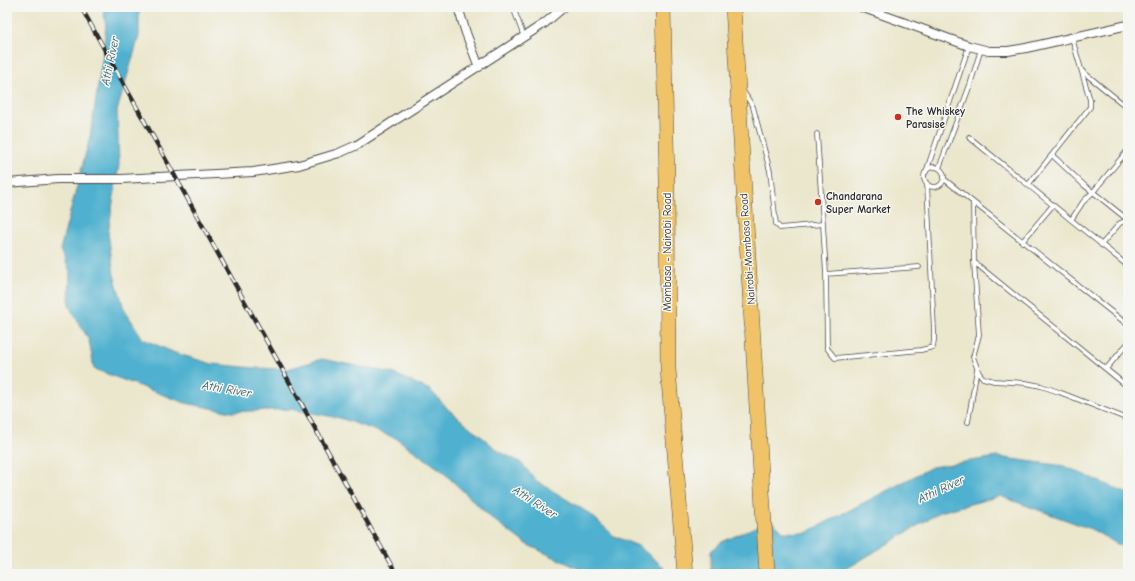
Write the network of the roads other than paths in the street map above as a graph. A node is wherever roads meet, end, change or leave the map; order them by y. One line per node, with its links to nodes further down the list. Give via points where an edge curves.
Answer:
1 (458, 7): 12 (street)
2 (513, 7): 8 (lane)
3 (564, 7): 8 (street)
4 (663, 7): 45 (highway, Mombasa - Nairobi Road, via 667,349)
5 (733, 7): 14 (highway, Nairobi-Mombasa Road)
6 (861, 7): 10 (street)
7 (1128, 25): 9 (street)
8 (524, 37): 12 (street)
9 (1072, 38): 11 (street, via 1008,51); 13 (lane)
10 (969, 46): 11 (street); 21 (lane)
11 (981, 49): 20 (lane)
12 (479, 67): 23 (street, via 357,145 299,165 253,172)
13 (1082, 71): 15 (lane); 19 (lane, via 1090,107)
14 (737, 81): 31 (lane, via 753,107 770,171 776,224 780,228); 46 (highway, Nairobi-Mombasa Road)
15 (1128, 108)
16 (817, 134): 31 (lane)
17 (969, 137): 25 (lane)
18 (1128, 150): 26 (lane)
19 (1052, 155): 25 (lane); 26 (lane)
20 (939, 168): 21 (lane, via 930,168); 22 (lane)
21 (926, 172): 24 (lane)
22 (944, 179): 24 (lane, via 935,187); 27 (lane)
23 (7, 183)
24 (927, 183): 37 (lane, via 933,347 835,358 827,348)
25 (1028, 185): 28 (lane)
26 (1093, 192): 29 (lane); 30 (lane)
27 (973, 202): 32 (lane); 34 (lane)
28 (1053, 205): 29 (lane); 32 (lane)
29 (1071, 220): 33 (lane)
30 (1128, 220): 33 (lane, via 1120,223)
31 (823, 224): 37 (lane)
32 (1022, 242): 38 (lane)
33 (1102, 245): 36 (lane)
34 (974, 262): 40 (lane, via 979,335 973,357); 41 (lane)
35 (919, 266): 37 (lane)
36 (1128, 266)
37 (826, 274)
38 (1128, 325)
39 (1128, 343): 41 (lane)
40 (977, 369): 43 (lane, via 983,378 1041,386); 44 (lane)
41 (1106, 370): 42 (lane)
42 (1128, 387)
43 (1128, 419)
44 (968, 422)
45 (685, 574)
46 (767, 574)

